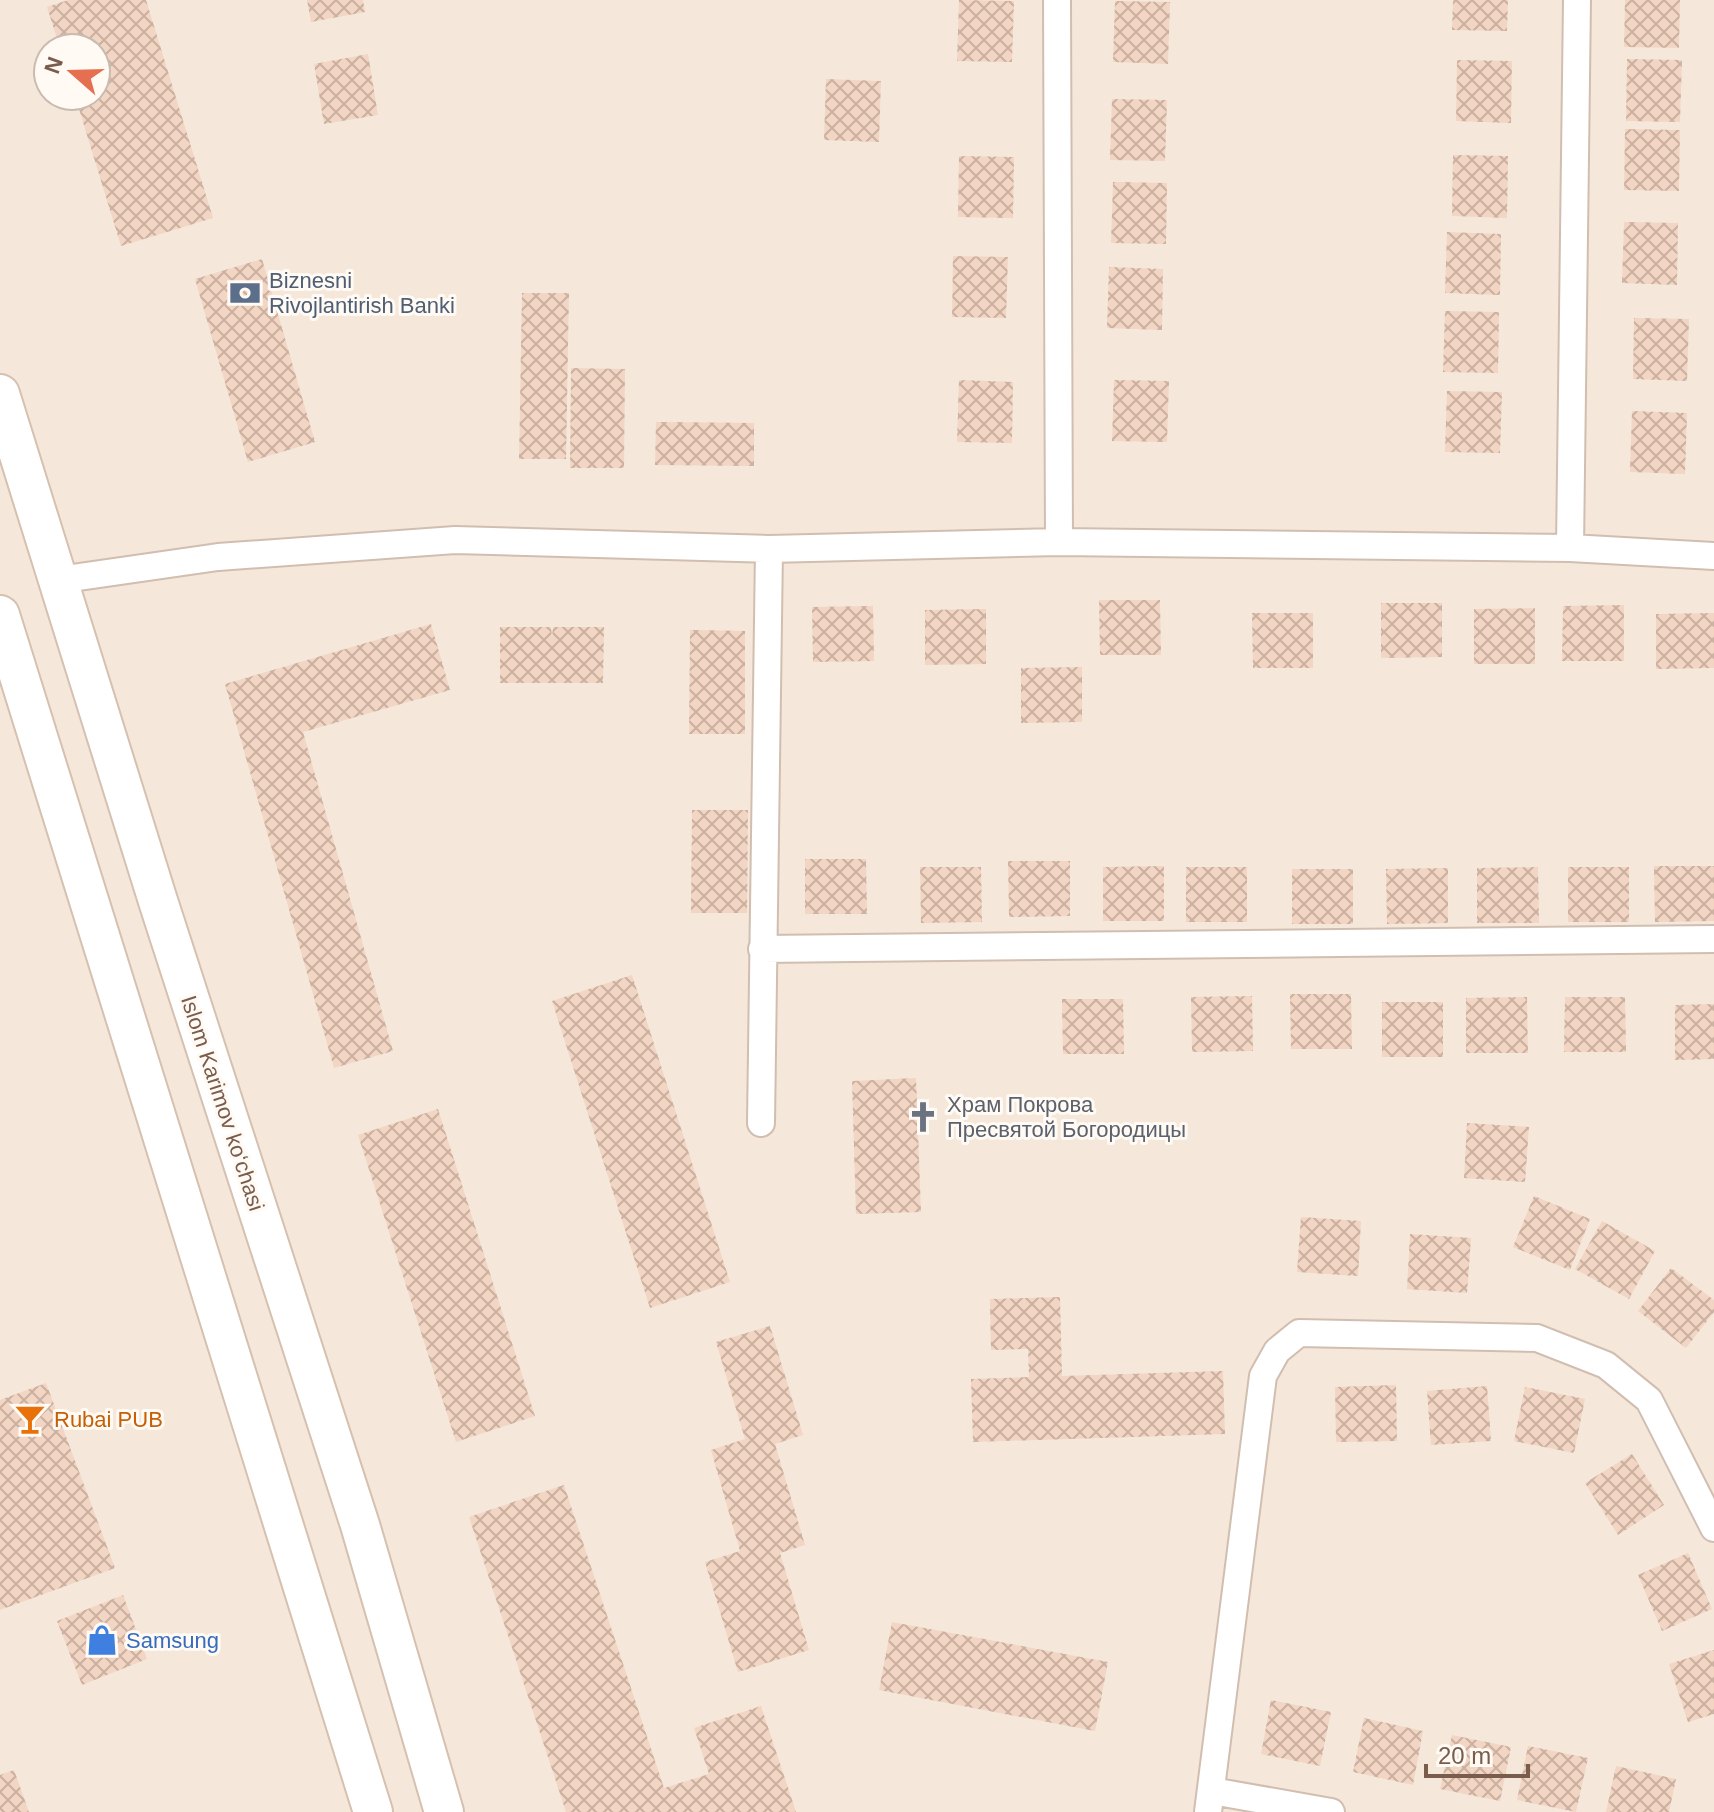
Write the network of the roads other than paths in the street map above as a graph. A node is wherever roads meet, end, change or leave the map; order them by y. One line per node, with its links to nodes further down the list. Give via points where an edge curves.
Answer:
1 (1057, 0): 4 (street)
2 (1577, 0): 5 (street)
3 (0, 394): 8 (main road, Islom Karimov ko‘chasi)
4 (1059, 542): 5 (street); 6 (street)
5 (1570, 548): 7 (street)
6 (769, 549): 8 (street, via 455,540 218,557); 11 (street)
7 (1714, 556)
8 (58, 580): 16 (main road, Islom Karimov ko‘chasi, via 360,1525)
9 (0, 615): 15 (main road)
10 (1714, 939): 11 (street)
11 (762, 949): 12 (street)
12 (761, 1123)
13 (1714, 1528): 14 (street, via 1649,1400 1606,1365 1537,1338 1299,1333 1277,1351 1263,1376)
14 (1210, 1802): 17 (street)
15 (373, 1812)
16 (444, 1812)
17 (1331, 1812)

